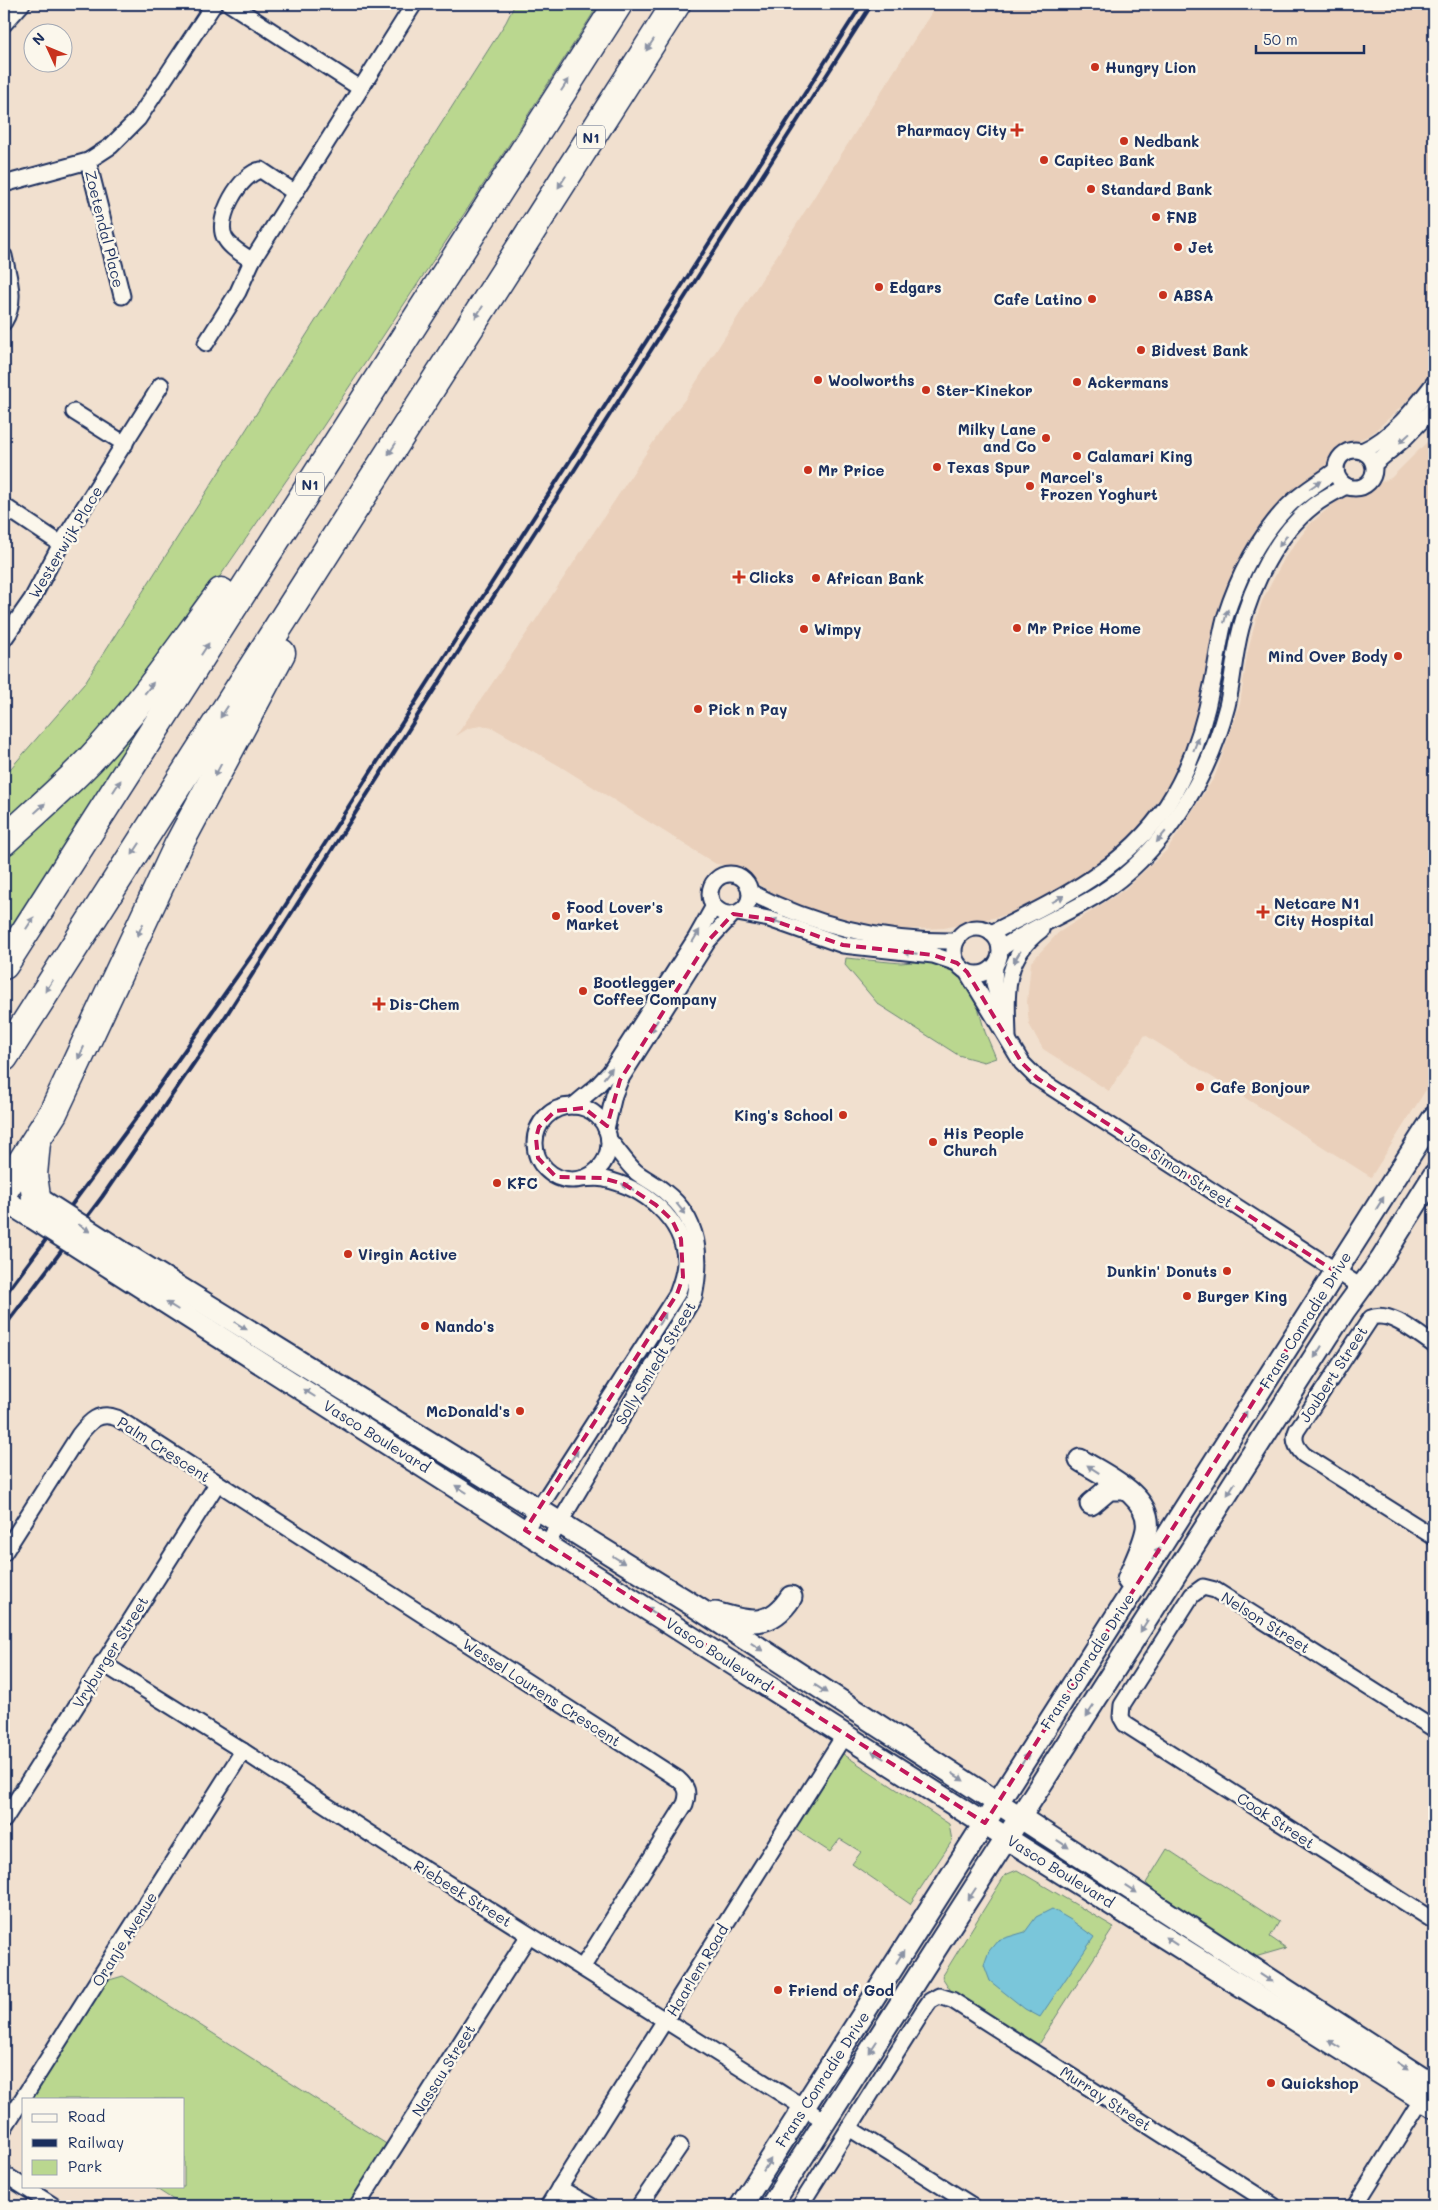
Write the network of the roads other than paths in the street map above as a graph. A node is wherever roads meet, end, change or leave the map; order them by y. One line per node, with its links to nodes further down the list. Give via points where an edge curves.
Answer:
1 (22, 4): 7 (street)
2 (214, 4): 10 (street, via 138,119 111,146)
3 (230, 4): 8 (street)
4 (414, 4): 8 (street)
5 (618, 4): 9 (highway, N1, one-way to 5)
6 (676, 4): 28 (highway, N1, one-way to 28)
7 (4, 24)
8 (360, 88): 12 (street)
9 (549, 109): 31 (highway, one-way to 9, via 89,760 177,653 248,554); 39 (highway, N1, one-way to 9)
10 (88, 161): 11 (street); 15 (street, Zoetendal Place)
11 (4, 184)
12 (294, 192): 14 (street); 14 (street, via 261,170 255,171 225,209 224,238)
13 (4, 256): 16 (street, via 12,302)
14 (252, 260): 17 (street, via 238,292)
15 (122, 296)
16 (4, 322)
17 (206, 343)
18 (1434, 383): 23 (street, via 1386,435)
19 (161, 385): 22 (street, Westerwijk Place)
20 (1434, 408): 24 (street, one-way to 24, via 1404,440)
21 (74, 412): 22 (street)
22 (125, 444): 29 (street, Westerwijk Place)
23 (1362, 451): 24 (street); 25 (street, via 1346,453 1340,458)
24 (1374, 464): 26 (street, via 1372,479 1366,485 1359,488)
25 (1336, 470): 26 (street); 36 (street, one-way to 25, via 1057,900 1101,872 1140,839 1166,806 1192,755 1204,721 1225,619 1236,585 1251,555 1288,506)
26 (1346, 486): 34 (street, one-way to 34, via 1307,511 1284,538 1261,574 1241,629 1227,706 1215,745 1200,780 1178,814 1130,869 1107,889)
27 (4, 506): 29 (street)
28 (353, 509): 43 (highway, N1, one-way to 43); 47 (highway, one-way to 47, via 302,614 179,844 53,1113)
29 (61, 544): 30 (street, Westerwijk Place, via 32,599)
30 (4, 639)
31 (4, 841)
32 (750, 892): 33 (street, via 742,878 724,874 710,887 710,901); 35 (street, via 747,904); 37 (street, via 776,905 848,930 898,939)
33 (714, 906): 35 (street, via 722,913); 44 (street, one-way to 33, via 610,1072)
34 (1065, 913): 38 (street, via 1034,927); 42 (street, one-way to 42, via 1032,937 1012,966 1007,989)
35 (735, 914): 41 (street, one-way to 35, via 932,955 843,945 769,919); 46 (street, one-way to 46, via 708,941 620,1080)
36 (991, 933): 37 (street, via 980,928 972,929); 38 (street)
37 (956, 941): 41 (street, via 954,952)
38 (1000, 949): 40 (street)
39 (4, 964)
40 (994, 966): 41 (street, via 982,974); 42 (street, Joe Simon Street, via 997,999)
41 (962, 968): 42 (street, Joe Simon Street)
42 (1008, 1039): 53 (street, Joe Simon Street, via 1022,1063 1037,1078)
43 (4, 1057)
44 (573, 1106): 46 (street, via 593,1113); 49 (street, via 555,1111 546,1118 539,1127 536,1150 549,1172 565,1180)
45 (1434, 1117): 53 (main road, Frans Conradie Drive, one-way to 45)
46 (607, 1134): 49 (street, via 608,1150 602,1164); 61 (street, Solly Smiedt Street, one-way to 61, via 635,1171 666,1192 685,1214 693,1228 699,1251 699,1276 694,1297)
47 (36, 1142): 50 (highway); 51 (highway, via 33,1175)
48 (1434, 1175): 54 (main road, Frans Conradie Drive)
49 (581, 1179): 60 (street, Solly Smiedt Street, one-way to 49, via 677,1294 683,1277 685,1260 681,1240 667,1215 624,1184 602,1178)
50 (5, 1186): 51 (main road, Vasco Boulevard)
51 (38, 1206): 52 (main road, Vasco Boulevard, bridge)
52 (119, 1262): 60 (main road, Vasco Boulevard, one-way to 60); 62 (main road, Vasco Boulevard, one-way to 52)
53 (1336, 1272): 54 (street, Joe Simon Street); 68 (main road, Frans Conradie Drive, one-way to 53)
54 (1361, 1287): 75 (main road, Frans Conradie Drive, one-way to 75)
55 (1434, 1345): 63 (street, Joubert Street, via 1388,1316 1371,1318 1294,1438 1304,1455)
56 (1080, 1460): 58 (main road, one-way to 56)
57 (218, 1484): 65 (street, Palm Crescent, via 118,1418 109,1414 98,1416 79,1434); 69 (street, Vryburger Street); 81 (street, Wessel Lourens Crescent, via 684,1785 688,1796 685,1804)
58 (1125, 1489): 59 (main road, via 1109,1489); 68 (main road, via 1141,1502 1147,1530)
59 (1091, 1504)
60 (538, 1510): 61 (main road, Vasco Boulevard); 62 (street, Solly Smiedt Street)
61 (560, 1524): 64 (street, Solly Smiedt Street); 67 (main road, Vasco Boulevard, one-way to 67)
62 (525, 1530): 64 (main road, Vasco Boulevard)
63 (1434, 1537)
64 (547, 1544): 72 (main road, Vasco Boulevard, one-way to 64)
65 (4, 1553)
66 (791, 1597): 67 (main road, via 776,1614 757,1622)
67 (696, 1608): 74 (main road, Vasco Boulevard, one-way to 74)
68 (1110, 1625): 74 (main road, Frans Conradie Drive, one-way to 68)
69 (102, 1663): 73 (street, Riebeek Street); 76 (street, Vryburger Street)
70 (1121, 1717): 71 (street, Nelson Street, via 1122,1705 1192,1595 1203,1587 1215,1590); 79 (street, Cook Street, via 1125,1724)
71 (1434, 1729)
72 (845, 1734): 77 (main road, Vasco Boulevard, one-way to 72); 82 (street, Haarlem Road)
73 (243, 1751): 80 (street, Riebeek Street); 84 (street, Oranje Avenue)
74 (998, 1802): 75 (main road, Vasco Boulevard); 77 (main road, Frans Conradie Drive)
75 (1021, 1817): 78 (main road, Frans Conradie Drive); 83 (main road, Vasco Boulevard, one-way to 83)
76 (4, 1820)
77 (984, 1823): 78 (main road, Vasco Boulevard); 86 (main road, Frans Conradie Drive, one-way to 77)
78 (1007, 1838): 83 (main road, Vasco Boulevard, one-way to 78); 87 (main road, Frans Conradie Drive, one-way to 87)
79 (1434, 1921)
80 (530, 1935): 81 (street, Riebeek Street); 96 (street, Nassau Street)
81 (582, 1968): 82 (street, Riebeek Street)
82 (666, 2020): 86 (street, Riebeek Street); 94 (street, Haarlem Road)
83 (1431, 2092): 105 (street)
84 (23, 2098)
85 (22, 2100): 88 (street, Oranje Avenue)
86 (803, 2108): 87 (street, Riebeek Street); 100 (main road, Frans Conradie Drive, one-way to 86)
87 (825, 2121): 101 (main road, Frans Conradie Drive)
88 (4, 2128)
89 (849, 2128): 102 (street); 103 (street); 104 (street, Murray Street, via 930,2001 944,1997)
90 (680, 2146): 99 (street)
91 (4, 2174): 92 (street)
92 (22, 2186)
93 (26, 2188): 95 (street)
94 (559, 2188): 97 (street, Haarlem Road); 98 (street)
95 (54, 2206)
96 (357, 2206)
97 (548, 2206)
98 (590, 2206)
99 (639, 2206)
100 (741, 2206)
101 (771, 2206)
102 (800, 2206)
103 (973, 2206)
104 (1274, 2206)
105 (1355, 2206)

